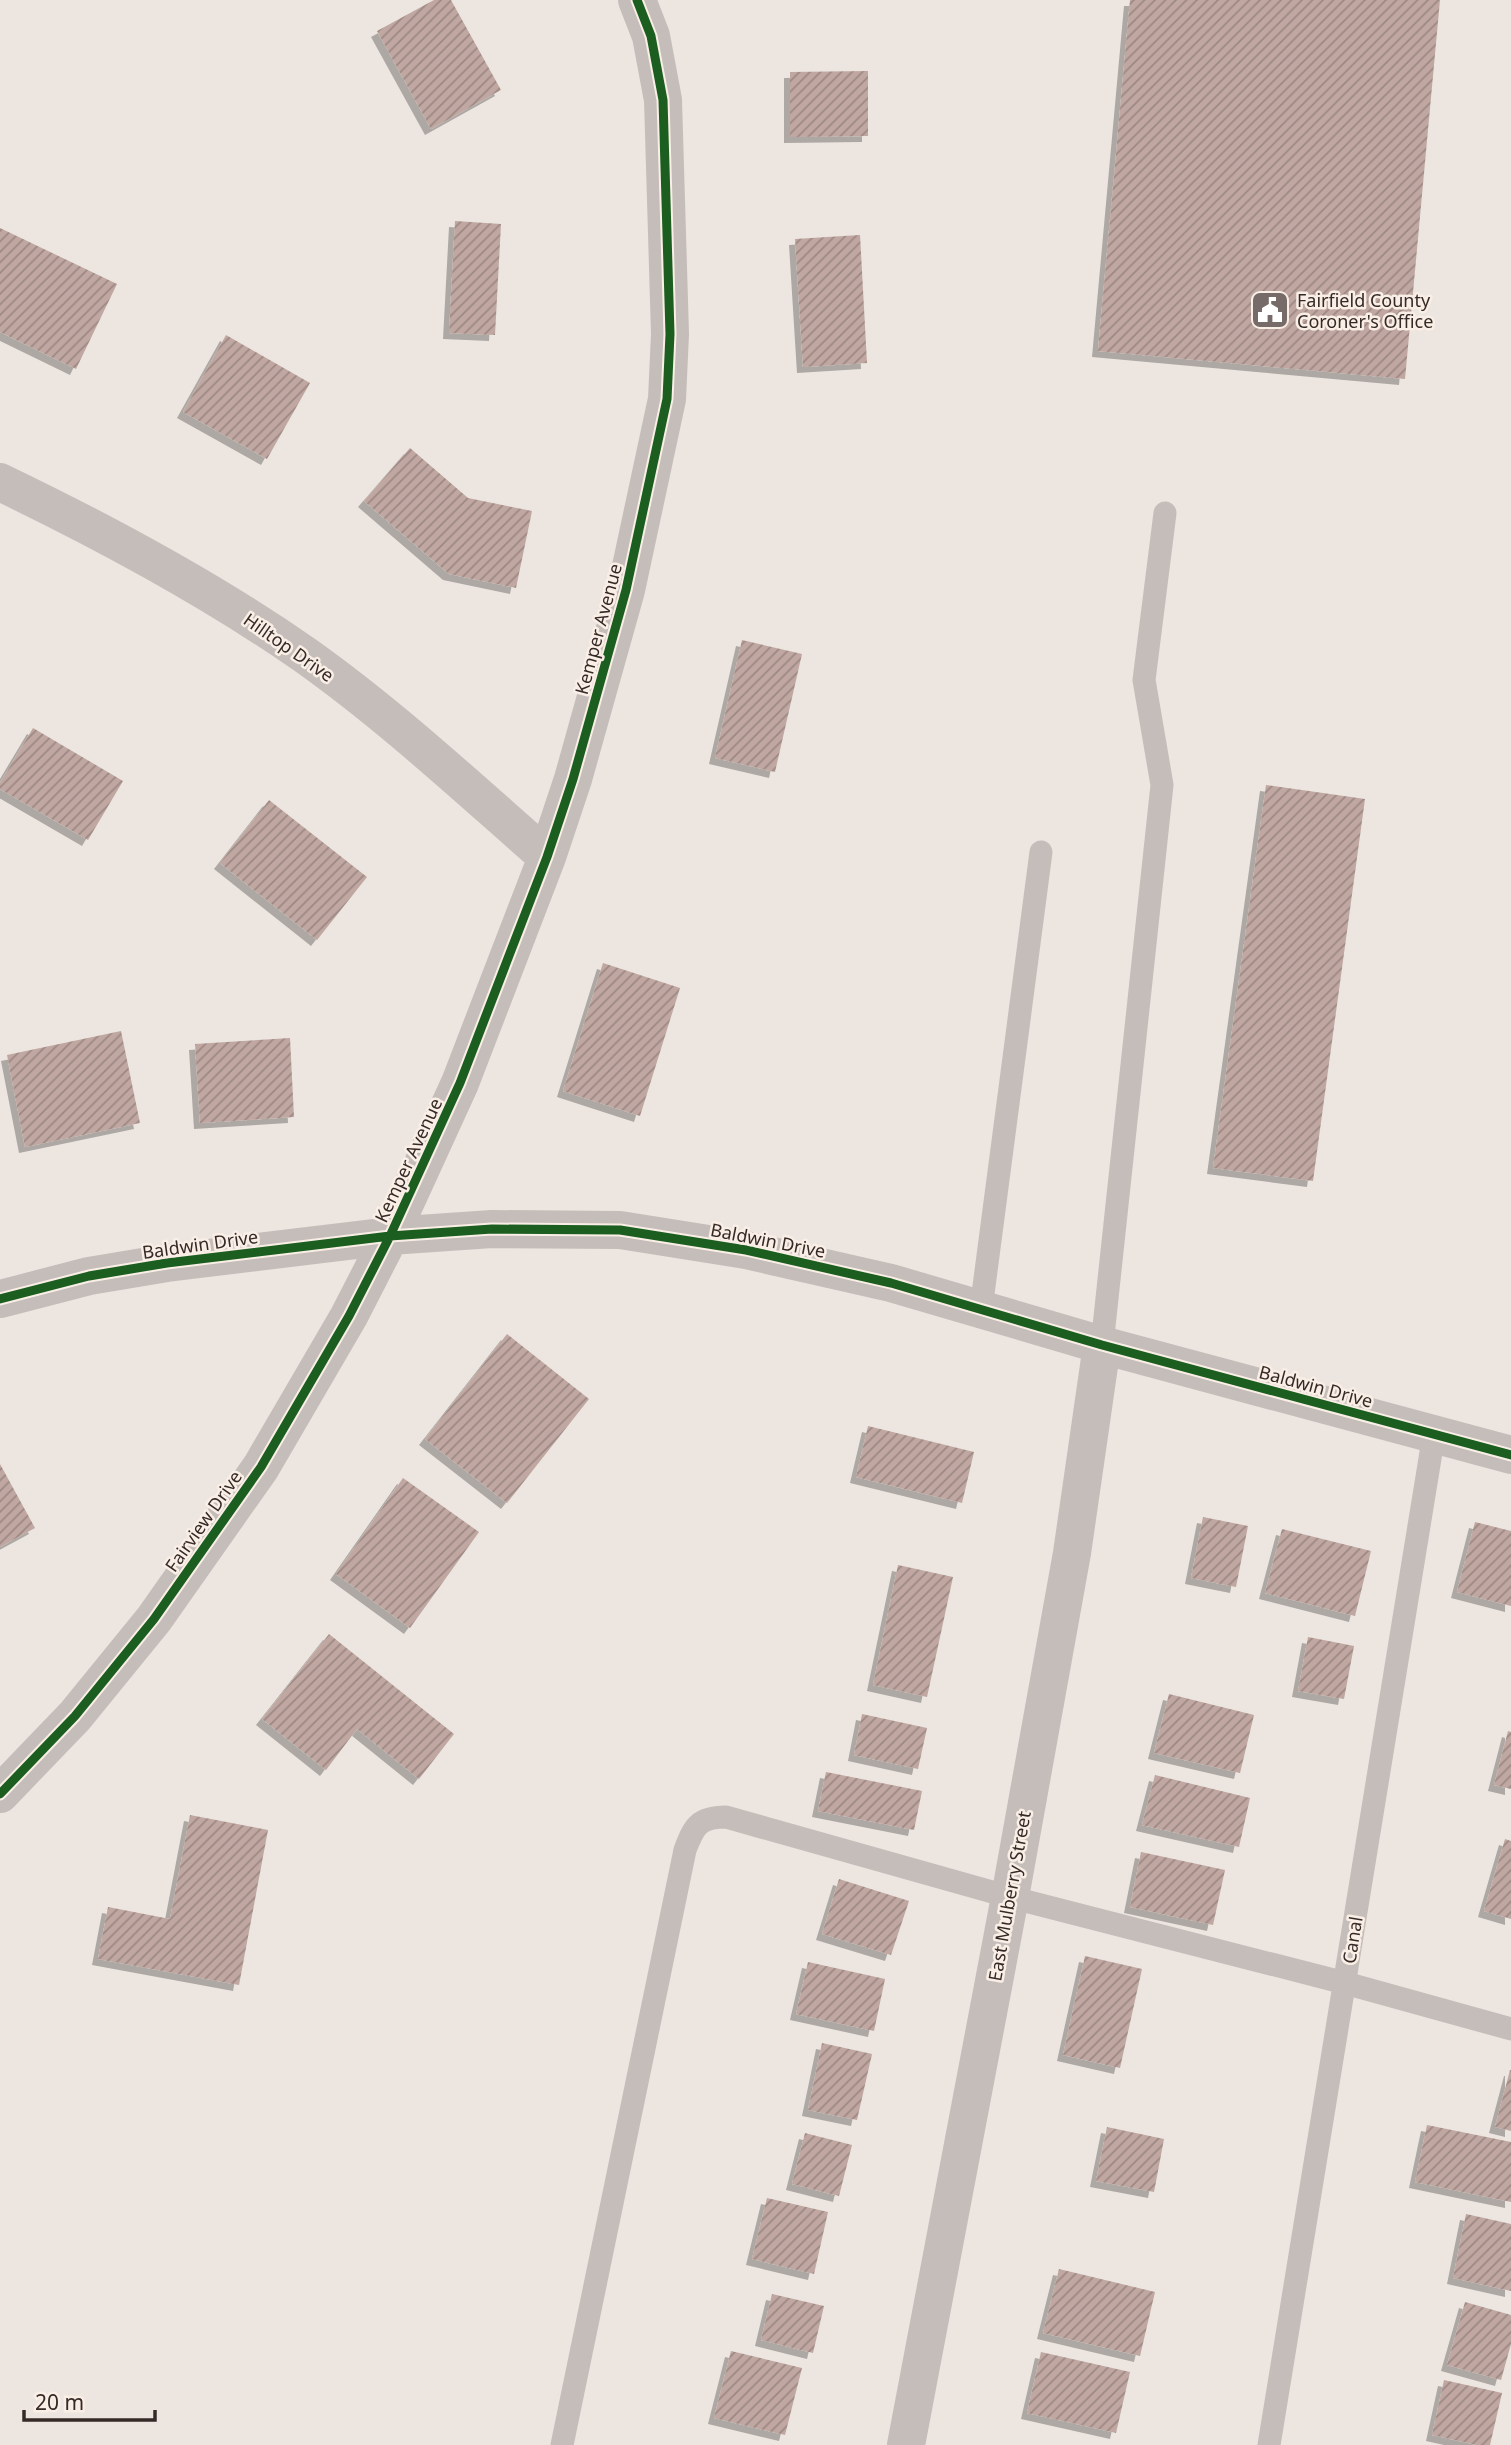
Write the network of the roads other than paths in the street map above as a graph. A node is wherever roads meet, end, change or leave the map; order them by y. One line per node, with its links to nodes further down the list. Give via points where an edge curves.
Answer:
1 (637, 0): 5 (street, Kemper Avenue, via 652,36 663,100 670,334 667,399 626,590)
2 (0, 482): 5 (street, Hilltop Drive, via 92,526 201,587 306,656 405,732)
3 (1166, 513): 9 (lane, via 1144,680 1161,785)
4 (1041, 852): 8 (lane)
5 (547, 857): 6 (street, Kemper Avenue, via 460,1083)
6 (390, 1236): 7 (street, Baldwin Drive, via 167,1263 89,1276); 8 (street, Baldwin Drive, via 492,1229 620,1230 746,1250); 12 (street, Fairview Drive, via 261,1467 154,1619 75,1716)
7 (0, 1299)
8 (981, 1309): 9 (street, Baldwin Drive)
9 (1102, 1345): 10 (street, Baldwin Drive); 13 (street, East Mulberry Street, via 1072,1553)
10 (1434, 1434): 11 (street, Baldwin Drive); 14 (lane, Canal)
11 (1511, 1455)
12 (0, 1794)
13 (1010, 1897): 14 (lane); 16 (lane, via 726,1817 709,1817 699,1824 685,1850); 17 (street, East Mulberry Street)
14 (1345, 1983): 15 (lane); 18 (lane, Canal)
15 (1511, 2029)
16 (562, 2445)
17 (906, 2445)
18 (1269, 2445)

